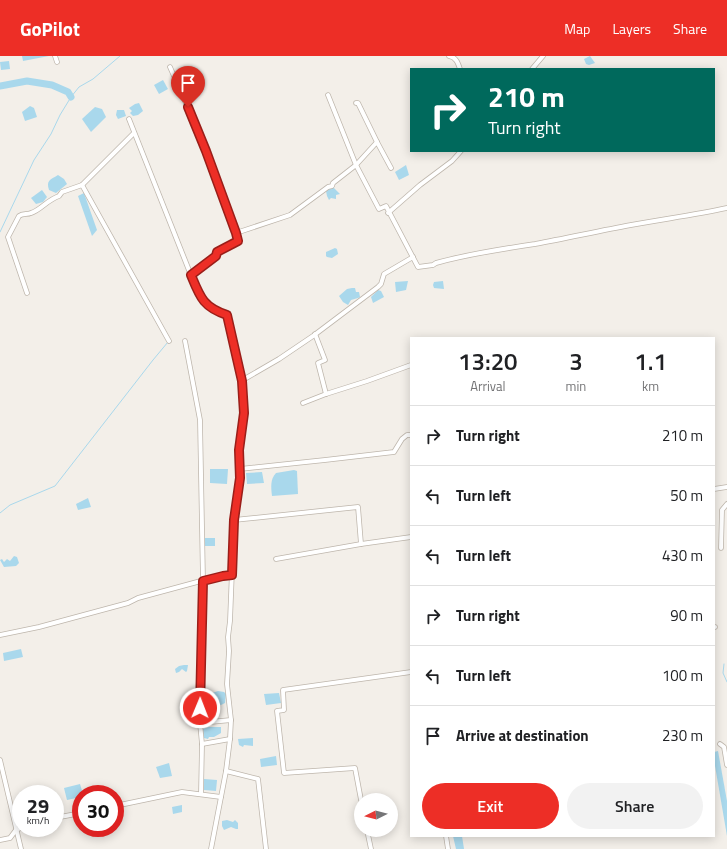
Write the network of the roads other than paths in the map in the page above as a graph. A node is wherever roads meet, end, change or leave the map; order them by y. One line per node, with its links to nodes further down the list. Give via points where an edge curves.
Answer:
1 (55, 56): 4 (street)
2 (449, 56): 6 (street, via 457,61)
3 (543, 56): 7 (street)
4 (57, 62)
5 (170, 67): 19 (street, via 206,151)
6 (460, 68)
7 (533, 68)
8 (328, 95): 14 (street)
9 (356, 103): 12 (street)
10 (129, 119): 11 (street)
11 (134, 133): 16 (street); 21 (street)
12 (377, 142): 14 (street); 15 (street)
13 (460, 152): 18 (street)
14 (356, 164): 18 (street, via 379,209 386,206); 19 (street, via 332,186 290,215)
15 (391, 168)
16 (82, 185): 22 (street, via 62,192 31,213 21,214 9,234); 24 (street)
17 (727, 208): 20 (street, via 461,256 433,265 418,267)
18 (388, 213): 20 (street)
19 (236, 233): 21 (street, via 238,241 222,248 216,256)
20 (413, 257): 23 (street, via 384,274 378,287)
21 (191, 275): 27 (street, via 198,293 207,305 214,311 227,315)
22 (27, 293)
23 (315, 334): 27 (street); 28 (street, via 325,360 318,363)
24 (169, 341)
25 (185, 341): 41 (street, via 200,420)
26 (410, 365): 28 (street)
27 (242, 381): 31 (street, via 244,413 239,450)
28 (326, 394): 29 (street)
29 (303, 404)
30 (410, 435): 31 (street, via 402,439 394,452)
31 (240, 469): 35 (street)
32 (727, 487): 33 (street)
33 (715, 489)
34 (727, 504): 38 (street, via 722,510)
35 (234, 520): 37 (street, via 358,507); 40 (street)
36 (410, 536): 37 (street)
37 (361, 544): 39 (street)
38 (721, 548)
39 (276, 560)
40 (232, 575): 41 (street); 44 (street, via 227,684)
41 (203, 581): 42 (street, via 39,627); 45 (street)
42 (0, 635)
43 (410, 672): 52 (street, via 283,690 284,710 277,711 284,773 355,768)
44 (231, 720): 45 (street); 46 (street)
45 (200, 723): 47 (street)
46 (230, 739): 47 (street); 51 (street)
47 (202, 744): 53 (street)
48 (720, 744): 50 (street, via 724,747)
49 (0, 760): 56 (street)
50 (727, 765)
51 (226, 771): 54 (street); 64 (street, via 258,779)
52 (360, 793)
53 (201, 794): 54 (street); 55 (street, via 182,792)
54 (221, 797): 63 (street)
55 (124, 804)
56 (12, 812)
57 (12, 835): 61 (street)
58 (18, 837): 62 (street)
59 (368, 837): 65 (street)
60 (446, 837): 66 (street)
61 (0, 840)
62 (21, 849)
63 (211, 849)
64 (266, 849)
65 (370, 849)
66 (448, 849)

